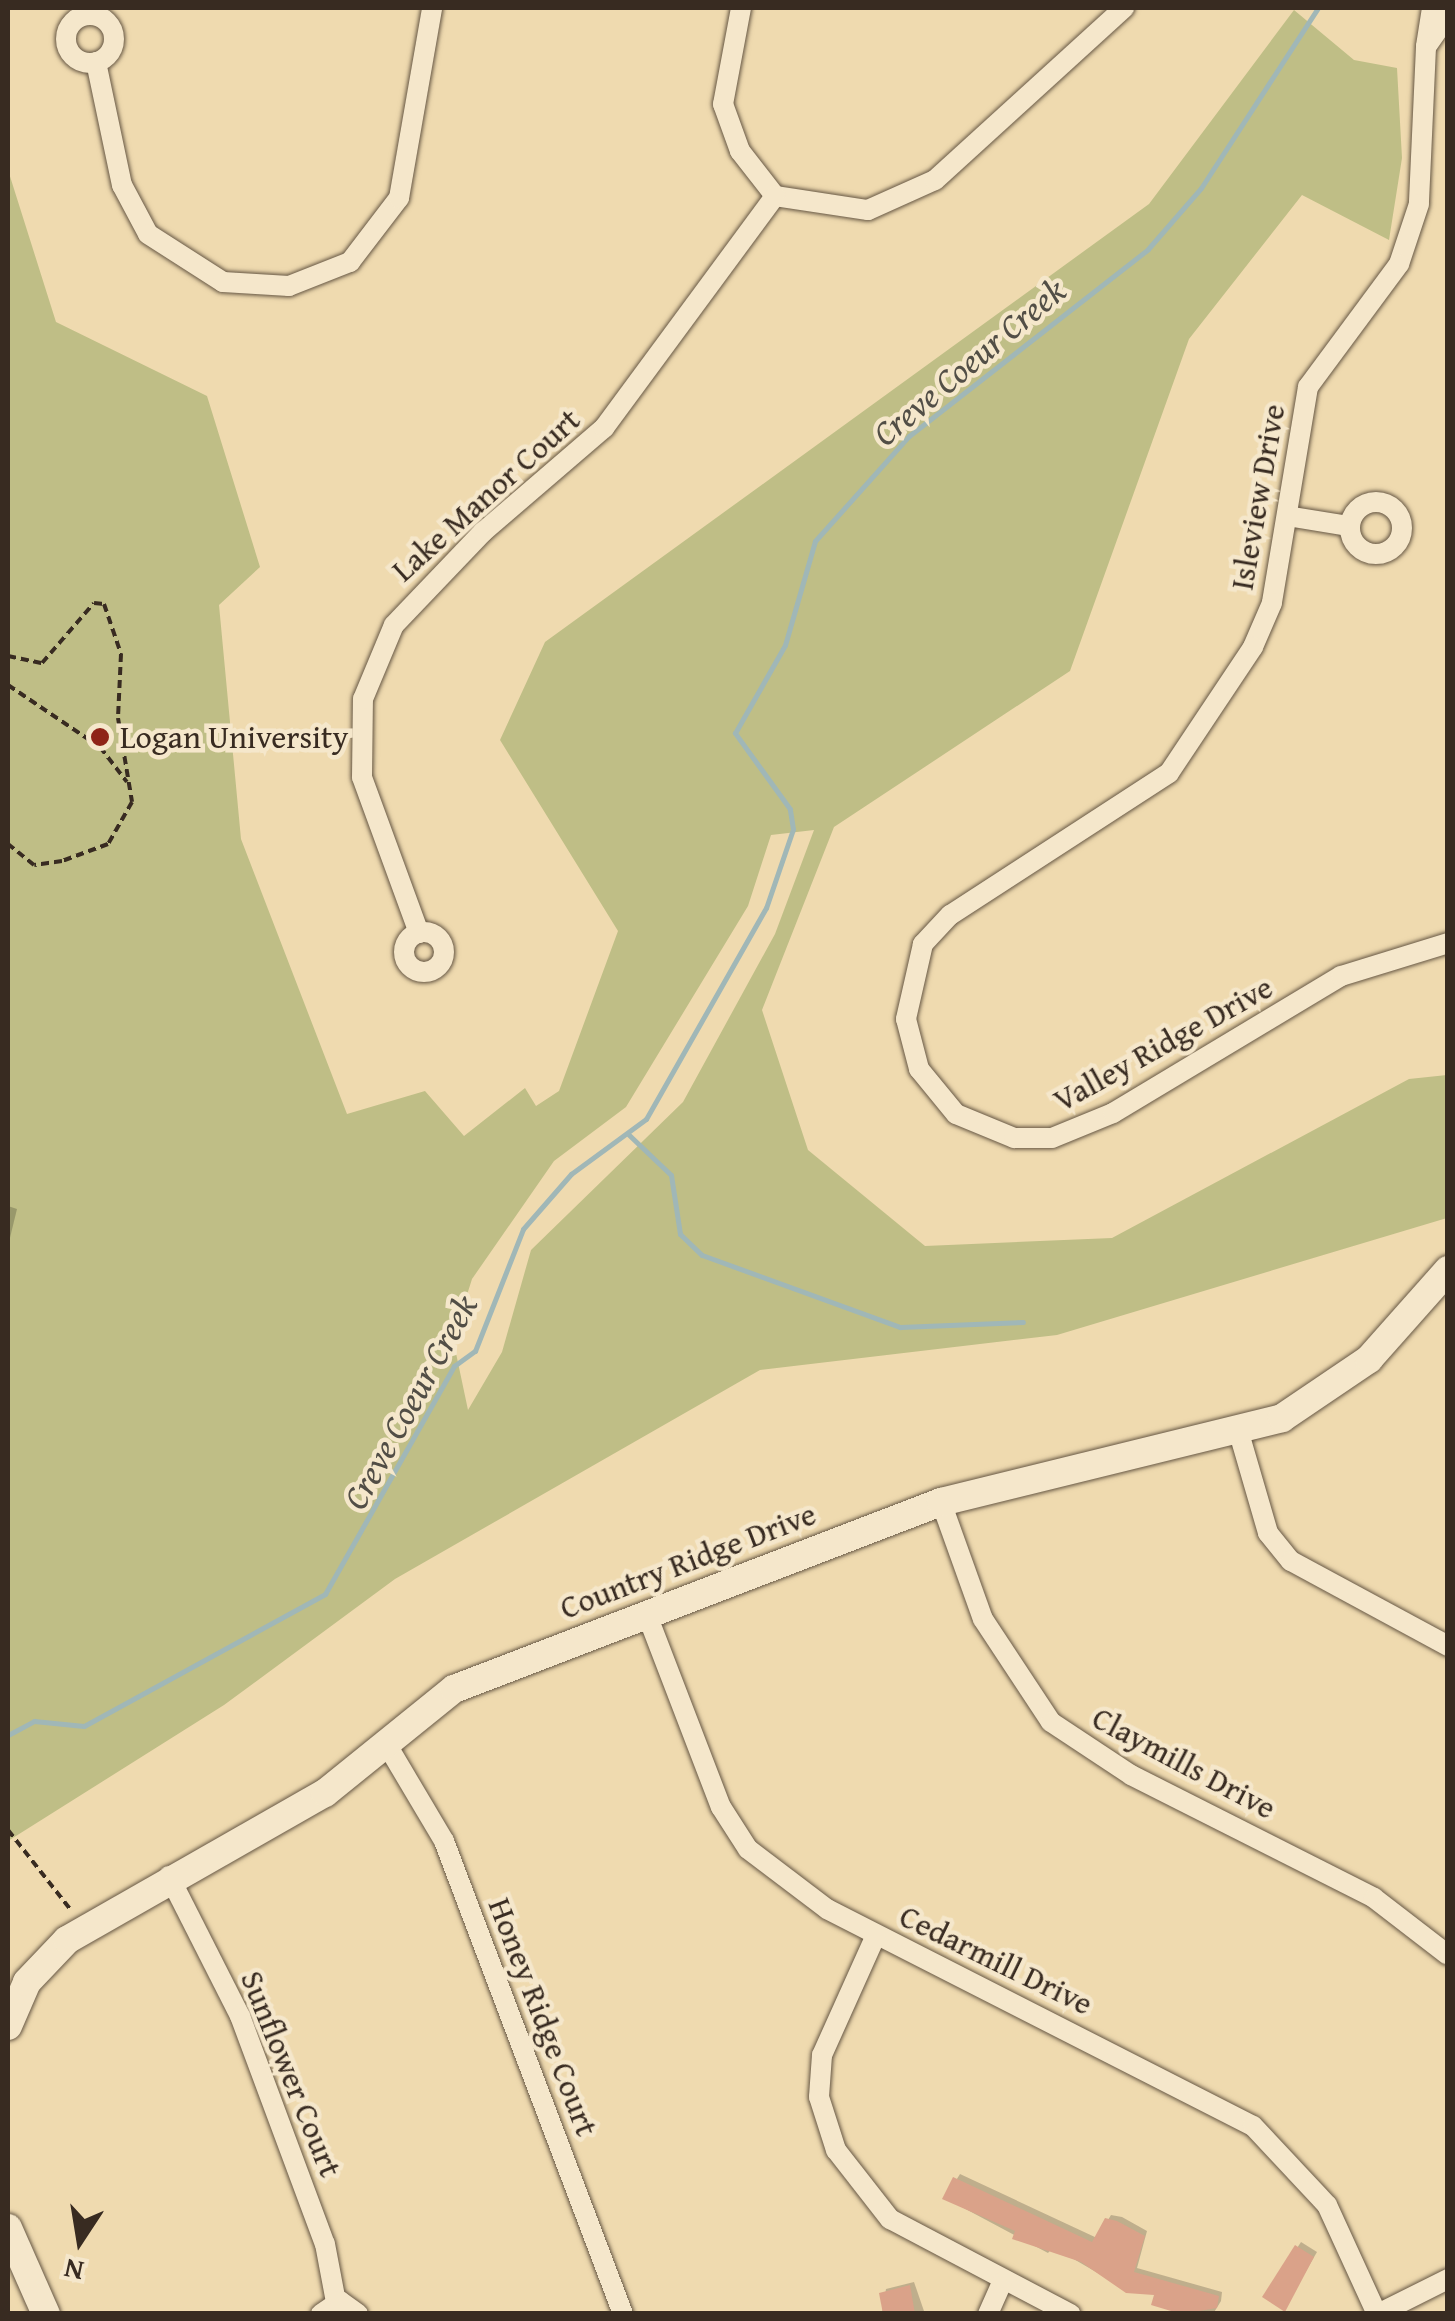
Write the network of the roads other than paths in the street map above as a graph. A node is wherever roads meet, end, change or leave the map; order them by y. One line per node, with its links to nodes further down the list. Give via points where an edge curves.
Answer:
1 (432, 8): 7 (street, via 399,198 350,262 289,286 223,282 148,234 122,185)
2 (740, 8): 8 (street, via 724,75 727,128)
3 (1124, 8): 8 (street, via 902,202 836,210)
4 (1432, 8): 6 (street, Isleview Drive)
5 (1448, 15): 6 (street)
6 (1426, 47): 9 (street, Isleview Drive, via 1419,204 1398,264 1308,388)
7 (96, 62)
8 (776, 196): 11 (street, Lake Manor Court, via 604,428 482,532 394,624 363,699 362,778)
9 (1288, 516): 10 (street); 13 (street, Isleview Drive, via 1272,603 1252,648 1169,773 950,914 923,944 906,1019)
10 (1349, 526)
11 (419, 933)
12 (1448, 942): 13 (street, Valley Ridge Drive, via 1341,976 1081,1132 1014,1138 983,1128 937,1097)
13 (919, 1069)
14 (1445, 1281): 15 (street, Country Ridge Drive, via 1358,1368 1282,1418)
15 (1239, 1432): 16 (street, Country Ridge Drive); 18 (street, via 1268,1532 1290,1561)
16 (942, 1502): 17 (street, Country Ridge Drive); 22 (street, Claymills Drive, via 983,1619 1052,1722 1131,1775 1374,1898)
17 (646, 1612): 19 (street, Country Ridge Drive, via 454,1689); 21 (street, Cedarmill Drive, via 721,1806 748,1848 787,1884)
18 (1448, 1646)
19 (390, 1750): 20 (street, Country Ridge Drive); 30 (street, Honey Ridge Court, via 444,1841)
20 (169, 1876): 23 (street, Country Ridge Drive, via 66,1940 27,1982); 27 (street, Sunflower Court, via 240,2016 325,2244)
21 (876, 1935): 26 (street, via 822,2056 824,2122 848,2172 890,2219); 33 (street, Cedarmill Drive, via 1253,2126 1327,2205)
22 (1448, 1956)
23 (8, 2026)
24 (8, 2228): 28 (street)
25 (1448, 2280): 33 (street)
26 (1002, 2282): 31 (street); 32 (street)
27 (328, 2308): 29 (street, Sunflower Court)
28 (46, 2314)
29 (358, 2314)
30 (623, 2314)
31 (988, 2314)
32 (1070, 2314)
33 (1377, 2314)

